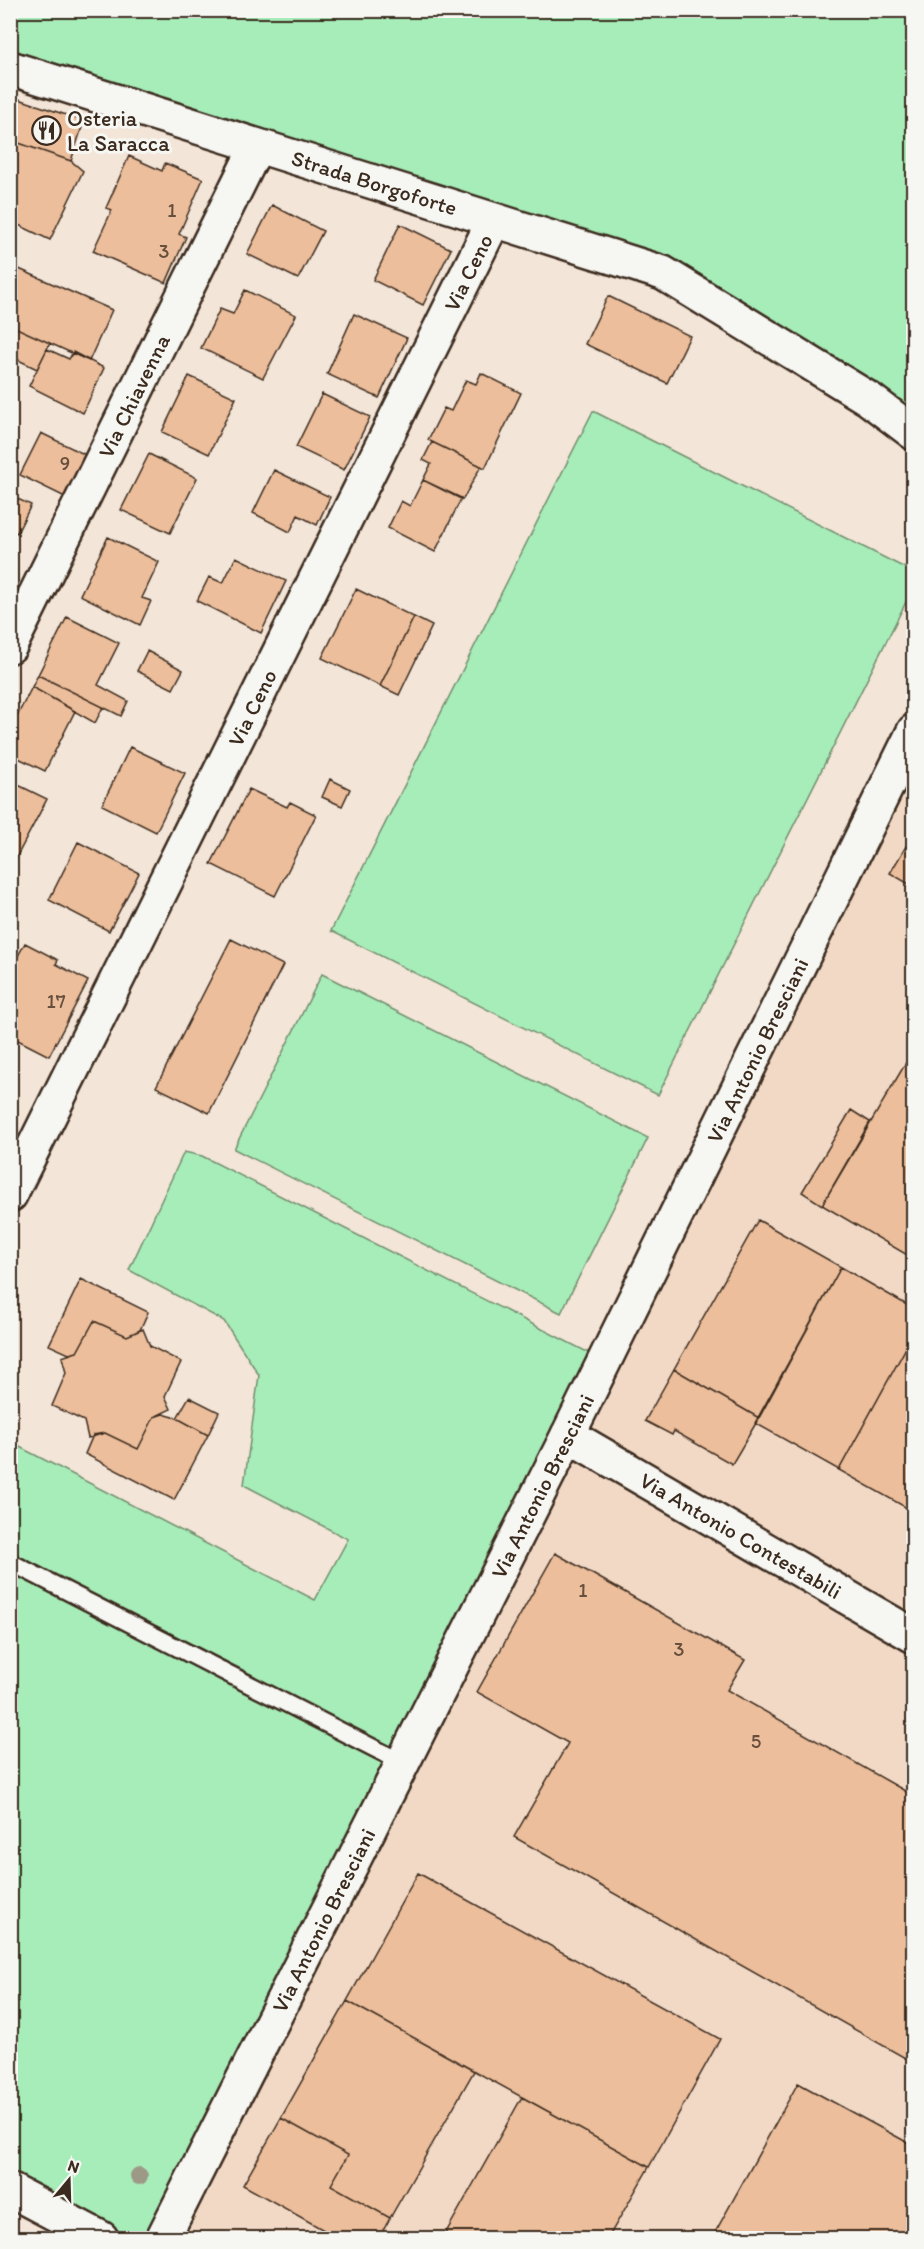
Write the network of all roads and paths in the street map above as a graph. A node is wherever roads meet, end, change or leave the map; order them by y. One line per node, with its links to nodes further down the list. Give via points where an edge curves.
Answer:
1 (10, 68): 2 (street, Strada Borgoforte)
2 (257, 146): 3 (street, Strada Borgoforte); 5 (street, Via Chiavenna)
3 (494, 220): 4 (street, Strada Borgoforte, via 663,273 869,399); 7 (street, Via Ceno)
4 (914, 433)
5 (10, 646)
6 (914, 731): 8 (street, Via Antonio Bresciani)
7 (10, 1195)
8 (568, 1436): 10 (street, Via Antonio Contestabili); 11 (street, Via Antonio Bresciani)
9 (10, 1562): 11 (lane)
10 (914, 1636)
11 (403, 1763): 14 (street, Via Antonio Bresciani)
12 (10, 2190): 13 (street)
13 (101, 2238)
14 (164, 2238)

